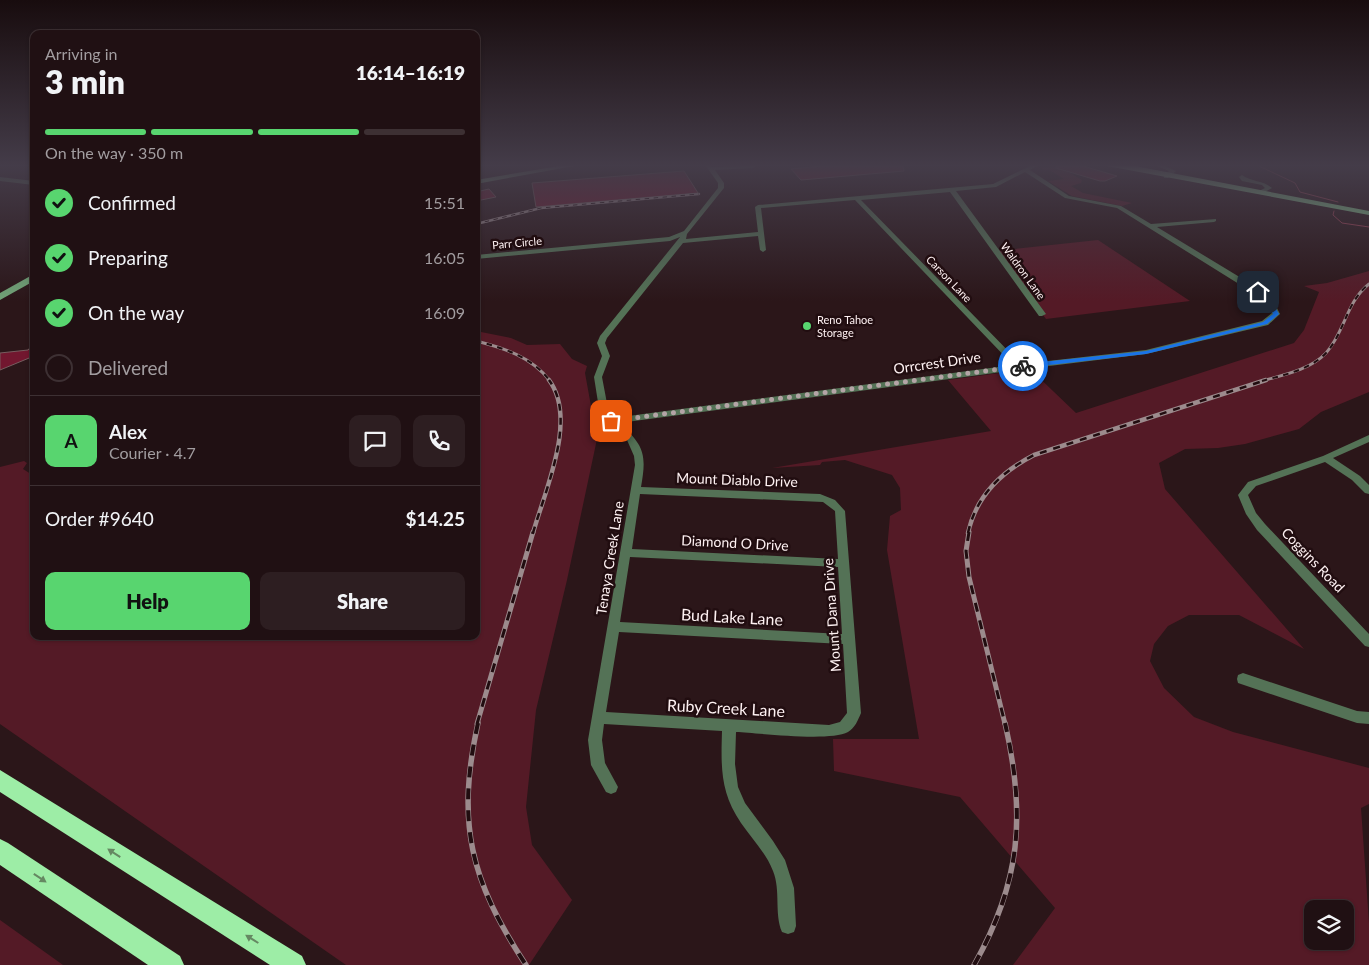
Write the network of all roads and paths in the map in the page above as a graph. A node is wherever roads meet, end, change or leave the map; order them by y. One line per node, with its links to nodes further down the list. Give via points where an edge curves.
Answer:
1 (703, 211): 9 (street)
2 (758, 211): 8 (street)
3 (869, 211): 15 (street, Carson Lane)
4 (967, 211): 14 (street, Waldron Lane)
5 (1126, 211): 7 (street)
6 (1214, 220): 7 (street)
7 (1150, 226): 15 (street, Orrcrest Drive, via 1258,292 1276,314 1265,323 1146,352)
8 (761, 234): 9 (street, Parr Circle); 10 (street)
9 (683, 237): 11 (street, Parr Circle); 17 (street, Tenaya Creek Lane, via 603,338 606,356 598,376 605,415)
10 (763, 250)
11 (480, 257)
12 (30, 280): 13 (main road)
13 (0, 297)
14 (1042, 314)
15 (1018, 366): 16 (street, Carson Lane); 17 (street, Orrcrest Drive)
16 (1026, 374)
17 (611, 421): 20 (street, Tenaya Creek Lane, via 636,447 640,465)
18 (1369, 438): 19 (street)
19 (1326, 458): 21 (street); 27 (street, Coggins Road, via 1252,484 1242,495 1261,527)
20 (636, 490): 22 (street, Mount Diablo Drive, via 820,498); 23 (street, Tenaya Creek Lane)
21 (1369, 491)
22 (835, 504): 24 (street, Mount Dana Drive, via 840,511)
23 (626, 553): 24 (street, Diamond O Drive); 25 (street, Tenaya Creek Lane)
24 (844, 563): 26 (street, Mount Dana Drive)
25 (614, 627): 26 (street, Bud Lake Lane); 29 (street, Tenaya Creek Lane)
26 (849, 639): 31 (street, Mount Dana Drive, via 854,714)
27 (1369, 642)
28 (1243, 679): 30 (street, via 1356,717)
29 (599, 718): 32 (street, Ruby Creek Lane); 34 (street, Tenaya Creek Lane, via 595,740 598,766)
30 (1369, 718)
31 (849, 724): 32 (street, Ruby Creek Lane, via 840,730 830,731)
32 (729, 726): 36 (street, via 728,776 731,789 785,879)
33 (0, 780): 38 (highway, one-way to 33)
34 (611, 787)
35 (0, 851): 37 (highway, one-way to 37)
36 (788, 926)
37 (171, 965)
38 (293, 965)

